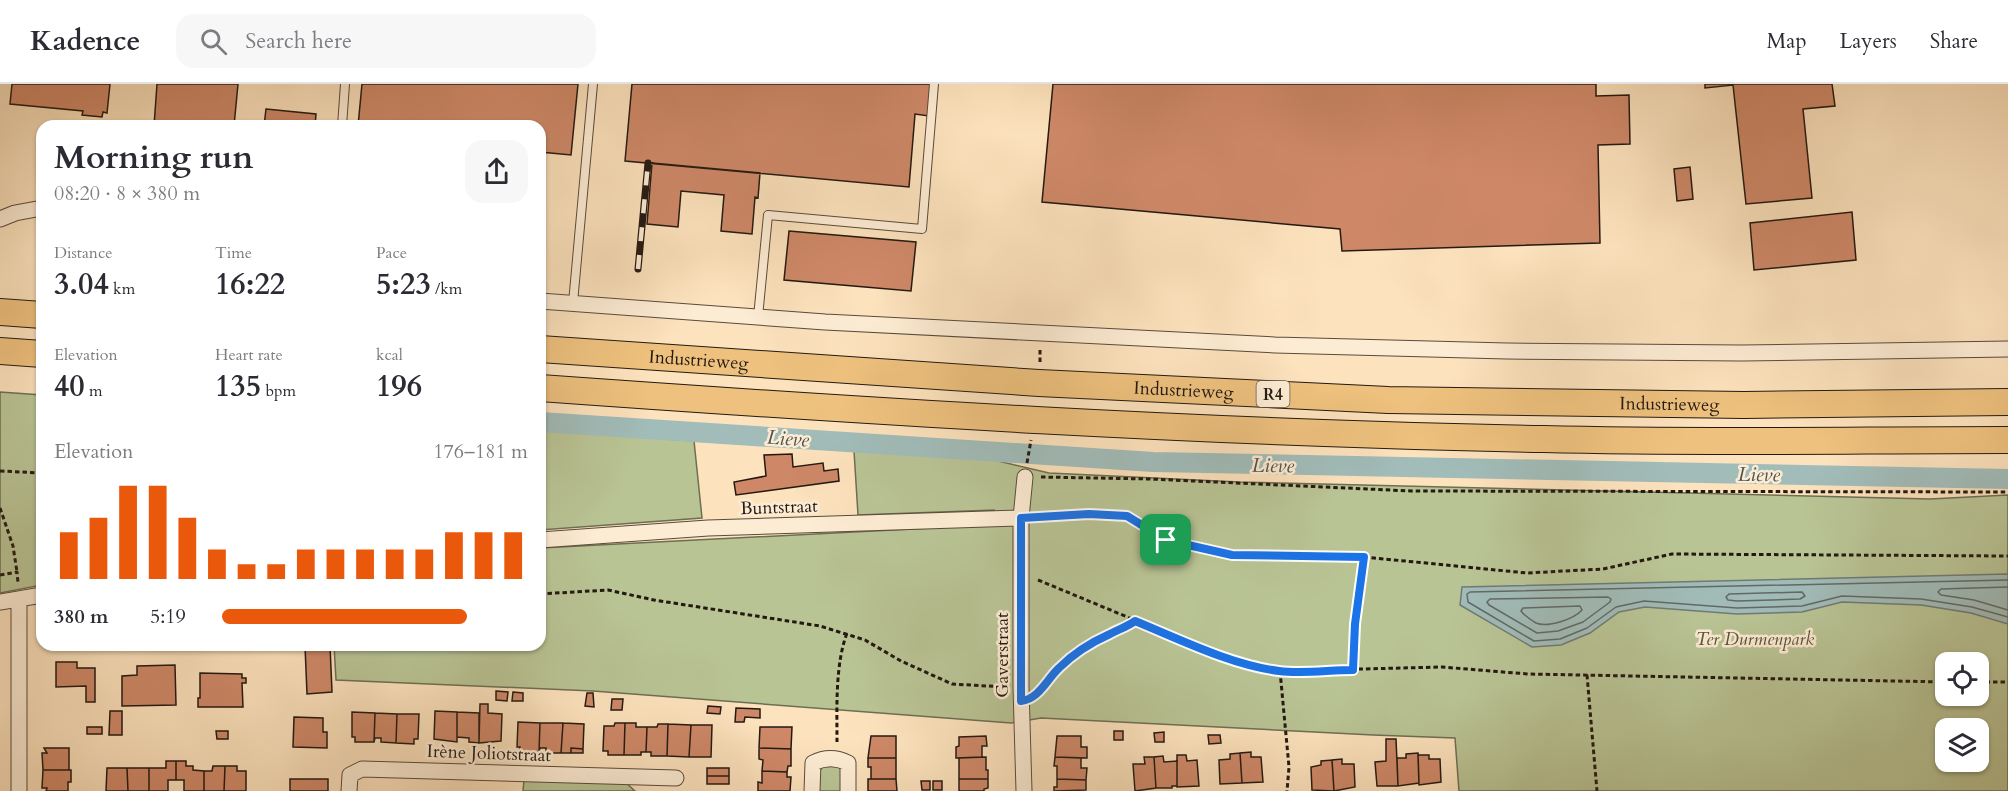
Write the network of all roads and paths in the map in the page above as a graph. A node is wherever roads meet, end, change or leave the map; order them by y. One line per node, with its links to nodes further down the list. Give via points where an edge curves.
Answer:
1 (345, 84): 4 (lane)
2 (593, 84): 8 (lane)
3 (934, 84): 11 (lane, via 922,229 768,215)
4 (342, 120)
5 (36, 209): 6 (street)
6 (0, 219)
7 (546, 301): 8 (street)
8 (573, 303): 11 (street)
9 (0, 312): 10 (highway)
10 (36, 315)
11 (758, 317): 13 (street, via 1275,345 1742,353)
12 (546, 349): 17 (highway, Industrieweg / R4, via 1039,383 1388,400 1744,405)
13 (2008, 349)
14 (0, 351): 15 (highway)
15 (36, 354)
16 (546, 388): 18 (highway, Industrieweg / R4, via 1031,420 1299,432 1557,440)
17 (2008, 402)
18 (2008, 440)
19 (1031, 441): 22 (path)
20 (0, 471): 21 (path)
21 (36, 473)
22 (1025, 477): 23 (path, via 1411,491); 25 (street, Gaverstraat)
23 (2008, 492)
24 (0, 508): 29 (path)
25 (1021, 518): 26 (street, Buntstraat, via 708,528); 28 (path, via 1127,516 1166,540 1232,555); 30 (street, Gaverstraat)
26 (546, 540)
27 (2008, 556): 28 (path, via 1672,554 1603,569 1527,573)
28 (1364, 557): 38 (path)
29 (17, 572): 31 (path); 34 (path)
30 (1022, 573): 36 (path); 44 (street, Gaverstraat)
31 (0, 575)
32 (546, 594): 37 (path, via 608,590)
33 (36, 596): 34 (street)
34 (19, 599): 35 (street); 48 (street)
35 (0, 602)
36 (1135, 621): 39 (path, via 1224,657); 44 (path, via 1077,654 1030,700)
37 (847, 633): 44 (path, via 952,684); 45 (path, via 841,648)
38 (1353, 670): 39 (path); 40 (path, via 1442,667)
39 (1280, 671): 53 (path, via 1289,766)
40 (1587, 675): 41 (path); 54 (path)
41 (1935, 682)
42 (1989, 682): 43 (path)
43 (2008, 682)
44 (1021, 694): 52 (street, Gaverstraat)
45 (838, 759): 50 (street, via 813,763); 51 (street, via 849,763)
46 (676, 778): 47 (street, Irène Joliotstraat)
47 (643, 784): 49 (street, Irène Joliotstraat, via 362,768 350,775)
48 (19, 791)
49 (349, 791)
50 (812, 791)
51 (848, 791)
52 (1024, 791)
53 (1287, 791)
54 (1597, 791)

